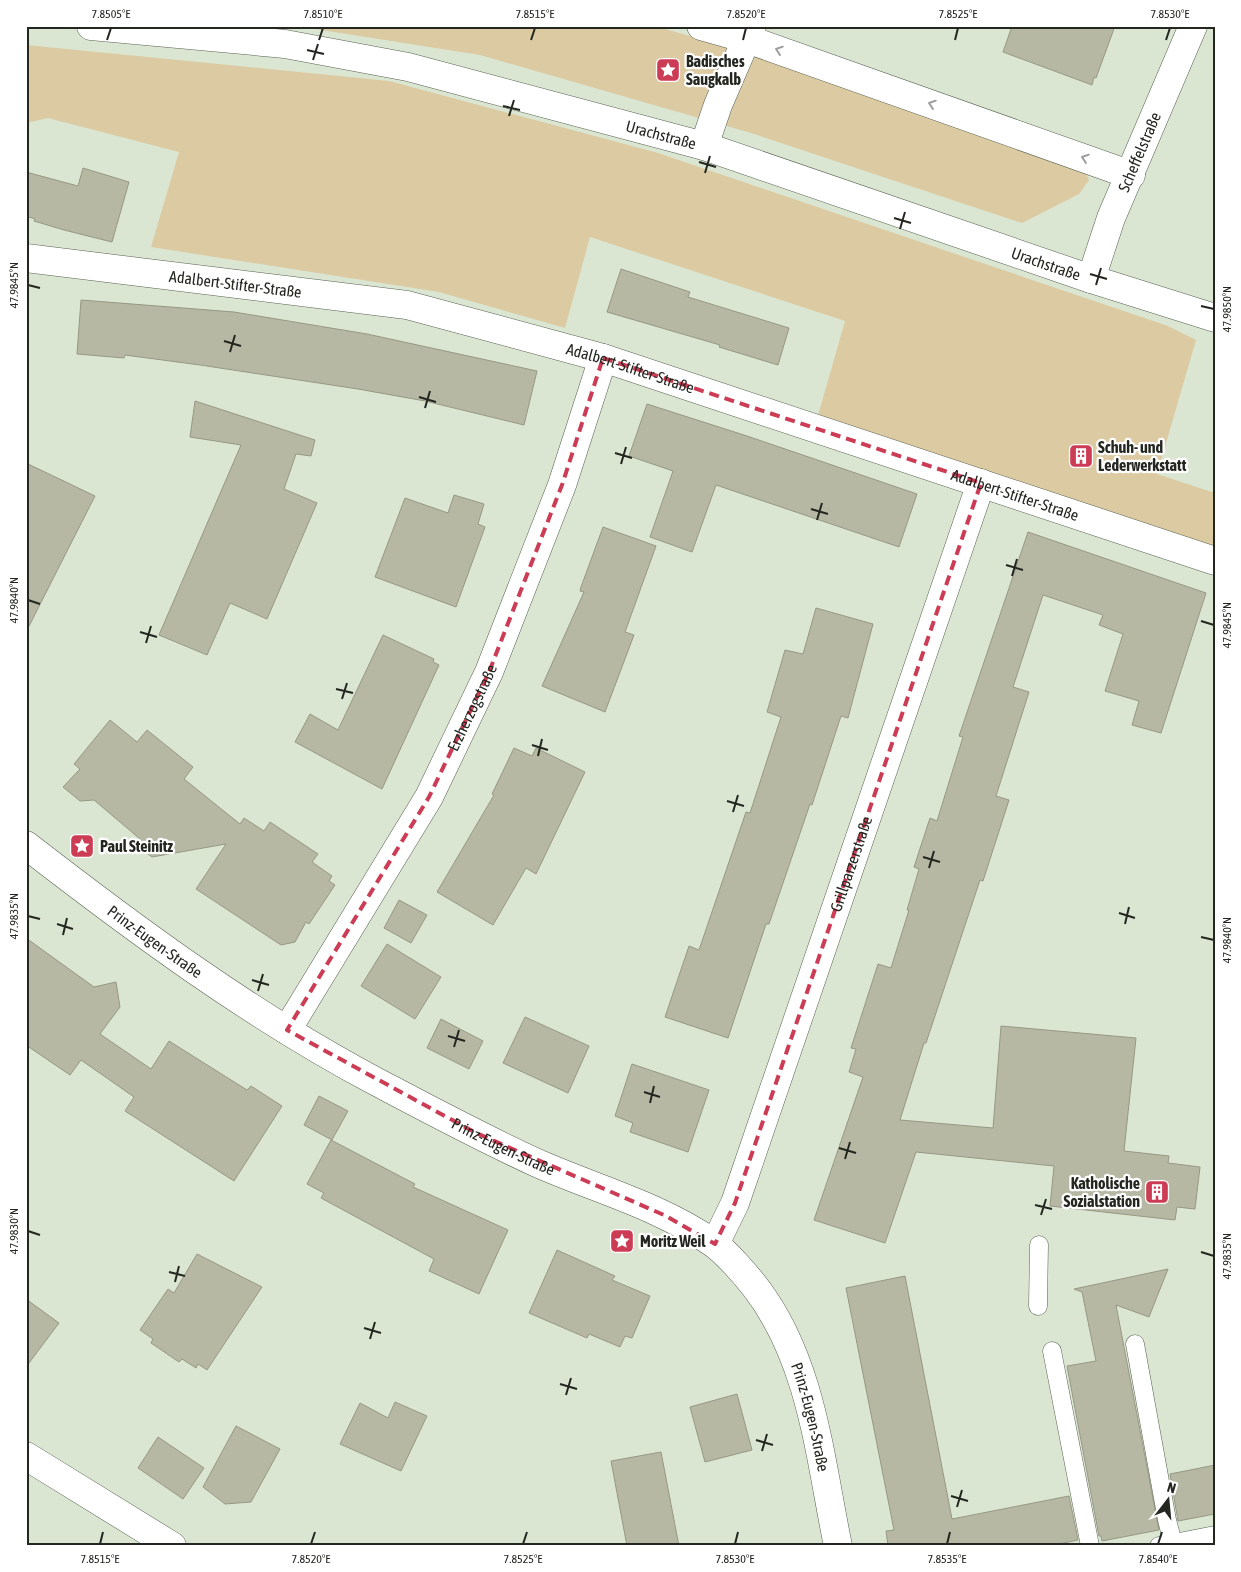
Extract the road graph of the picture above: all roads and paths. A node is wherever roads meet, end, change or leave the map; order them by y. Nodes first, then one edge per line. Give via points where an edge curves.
1 (91, 26) edge
2 (701, 26) edge
3 (1193, 26) edge
4 (750, 33) edge
5 (704, 146) junction
6 (1131, 175) junction
7 (26, 258) edge
8 (1091, 278) junction
9 (1215, 318) edge
10 (602, 358) junction
11 (981, 482) junction
12 (1215, 561) edge
13 (26, 845) edge
14 (287, 1030) junction
15 (715, 1244) junction
16 (1039, 1245) dead end
17 (1038, 1306) dead end
18 (1135, 1344) dead end
19 (1052, 1352) dead end
20 (26, 1456) edge
21 (1215, 1535) edge
22 (1166, 1544) edge
23 (172, 1546) edge
24 (838, 1546) edge
25 (1090, 1546) edge

1 - 5 street, Urachstraße via 285,44 408,67
2 - 4 street
3 - 6 street, Scheffelstraße
4 - 5 street
6 -> 4 street
5 - 8 street, Urachstraße
6 - 8 street, Scheffelstraße via 1111,218
7 - 10 street, Adalbert-Stifter-Straße via 407,305
8 - 9 street, Urachstraße
10 - 11 street, Adalbert-Stifter-Straße
10 - 14 street, Erzherzogstraße via 562,485 489,672 429,797
11 - 12 street, Adalbert-Stifter-Straße
11 - 15 street, Grillparzerstraße via 735,1203
13 - 14 street, Prinz-Eugen-Straße via 120,918
14 - 15 street, Prinz-Eugen-Straße via 476,1133 538,1163 664,1215
15 - 24 street, Prinz-Eugen-Straße via 756,1289 794,1352
16 - 17 lane
18 - 22 lane via 1167,1520
19 - 25 lane
20 - 23 street
21 - 22 lane

